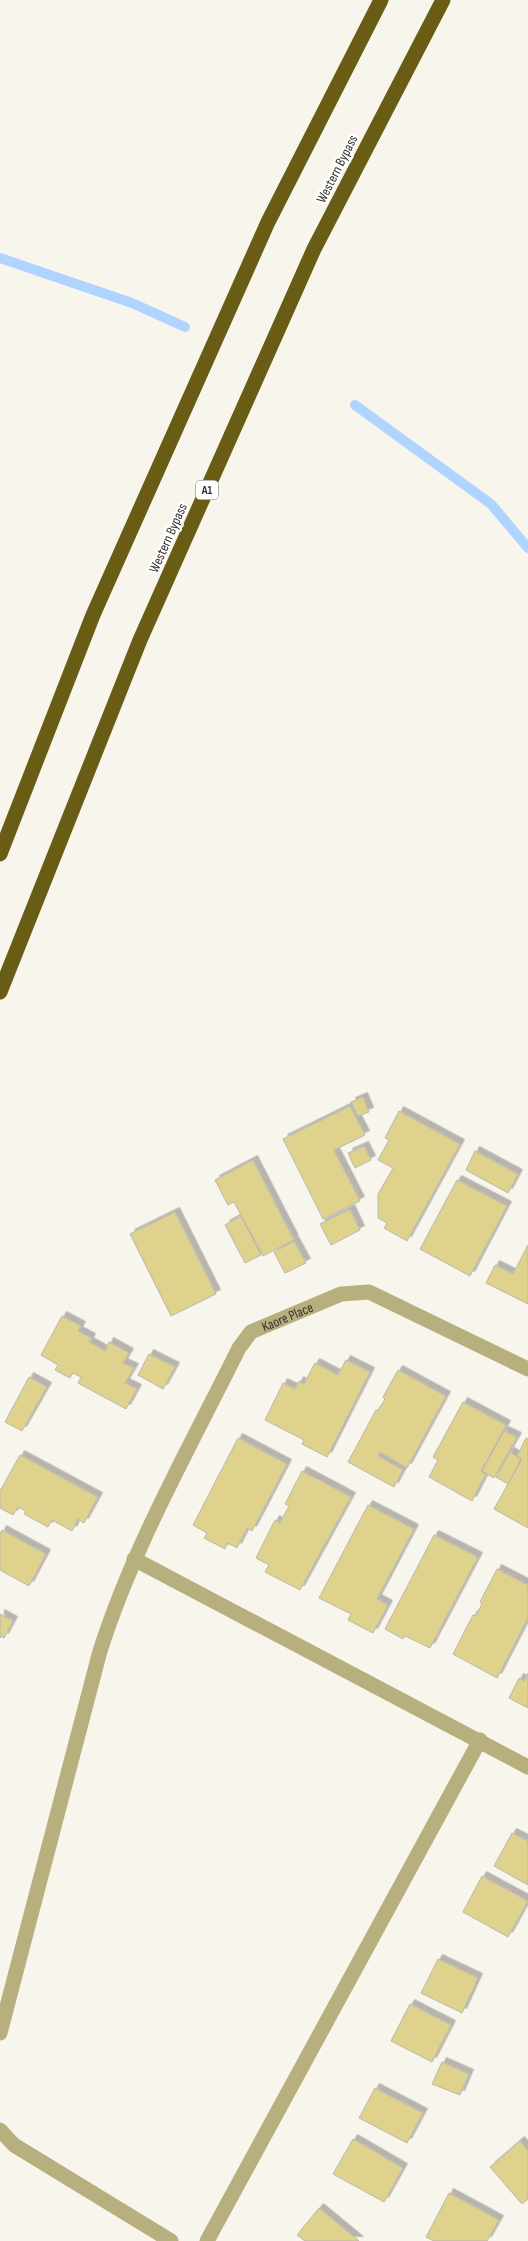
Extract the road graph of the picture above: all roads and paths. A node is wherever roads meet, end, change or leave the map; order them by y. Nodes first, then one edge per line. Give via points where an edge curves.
1 (381, 0) edge
2 (443, 0) edge
3 (0, 854) edge
4 (0, 992) edge
5 (528, 1369) edge
6 (134, 1559) junction
7 (480, 1740) junction
8 (528, 1767) edge
9 (0, 2033) edge
10 (0, 2130) edge
11 (171, 2241) edge
12 (207, 2241) edge

1 - 3 highway via 260,240 93,615
2 - 4 highway, Western Bypass / A1 via 314,249 140,640
5 - 6 street, Kaore Place via 369,1292 341,1294 252,1332 239,1348
6 - 7 street
6 - 9 street, Kaore Place via 100,1651
7 - 8 street
7 - 12 street
10 - 11 street via 14,2145

